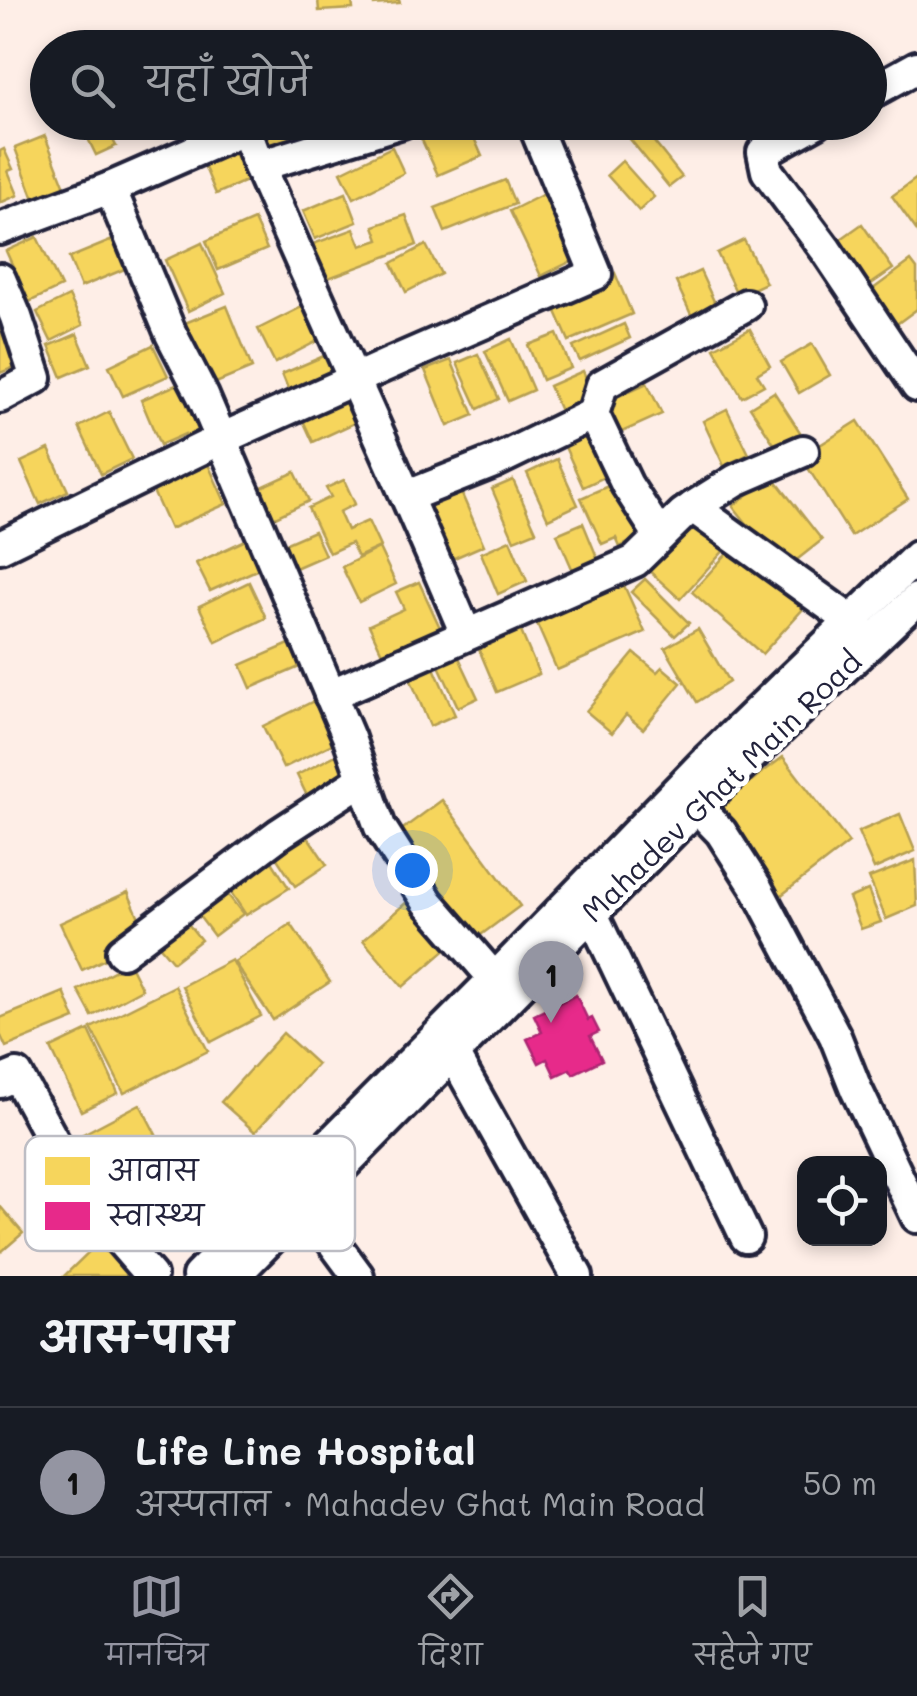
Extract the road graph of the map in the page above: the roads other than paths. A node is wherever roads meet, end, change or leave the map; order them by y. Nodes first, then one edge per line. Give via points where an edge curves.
1 (917, 67) edge
2 (887, 84) edge
3 (214, 140) edge
4 (249, 140) edge
5 (344, 140) edge
6 (540, 140) edge
7 (785, 140) edge
8 (259, 166) junction
9 (110, 188) junction
10 (0, 229) edge
11 (0, 279) edge
12 (746, 305) dead end
13 (354, 380) junction
14 (917, 386) edge
15 (0, 397) edge
16 (593, 414) junction
17 (221, 439) junction
18 (804, 451) dead end
19 (408, 496) junction
20 (694, 507) junction
21 (660, 536) junction
22 (1, 543) edge
23 (917, 557) edge
24 (917, 600) edge
25 (861, 631) junction
26 (466, 634) junction
27 (330, 694) junction
28 (363, 779) junction
29 (688, 798) junction
30 (592, 914) junction
31 (122, 952) dead end
32 (503, 988) junction
33 (453, 1054) junction
34 (0, 1082) edge
35 (50, 1136) edge
36 (335, 1136) edge
37 (355, 1153) edge
38 (917, 1216) edge
39 (746, 1238) dead end
40 (129, 1251) edge
41 (222, 1251) edge
42 (340, 1251) edge
43 (150, 1276) edge
44 (198, 1276) edge
45 (358, 1276) edge
46 (577, 1276) edge

1 - 2 street
3 - 9 street
4 - 8 street
5 - 8 street
6 - 13 street via 596,274
7 - 14 street via 763,152 767,171
8 - 13 street
9 - 10 street
9 - 17 street
11 - 15 street via 36,378
12 - 16 street via 602,385
13 - 17 street
13 - 19 street
16 - 19 street
16 - 21 street
17 - 22 street
17 - 27 street
18 - 20 street via 736,480
19 - 26 street
20 - 21 street
20 - 25 street
21 - 26 street via 635,561
23 - 25 street
24 - 25 street, Mahadev Ghat Main Road
25 - 29 street, Mahadev Ghat Main Road
26 - 27 street
27 - 28 street
28 - 31 street
28 - 32 street via 380,827 428,902
29 - 30 street, Mahadev Ghat Main Road
29 - 32 street
29 - 38 street via 721,832 756,887 835,1036
30 - 32 street, Mahadev Ghat Main Road
30 - 39 street
32 - 33 street, Mahadev Ghat Main Road
32 - 36 street
33 - 37 street, Mahadev Ghat Main Road
33 - 46 street
34 - 35 street via 17,1075
40 - 43 street
41 - 44 street
42 - 45 street

